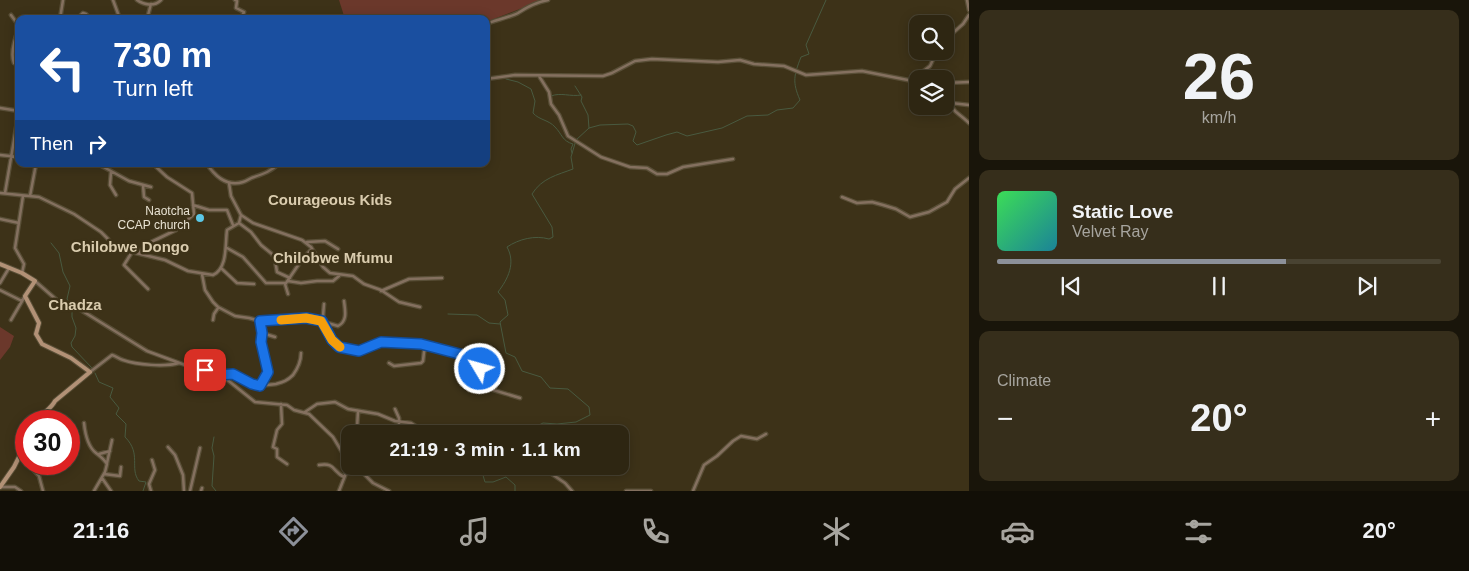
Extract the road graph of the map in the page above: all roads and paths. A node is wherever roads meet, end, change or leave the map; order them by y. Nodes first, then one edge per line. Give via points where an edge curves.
1 (63, 0) edge
2 (113, 0) edge
3 (137, 0) edge
4 (161, 0) edge
5 (235, 0) edge
6 (548, 0) edge
7 (967, 0) edge
8 (151, 4) junction
9 (969, 10) edge
10 (11, 15) dead end
11 (61, 15) edge
12 (119, 15) edge
13 (148, 15) edge
14 (243, 15) edge
15 (969, 15) edge
16 (15, 21) edge
17 (490, 23) edge
18 (954, 32) edge
19 (15, 41) edge
20 (933, 60) edge
21 (15, 63) edge
22 (925, 70) edge
23 (540, 76) junction
24 (490, 78) edge
25 (909, 81) edge
26 (969, 82) edge
27 (954, 83) edge
28 (954, 103) edge
29 (969, 105) edge
30 (0, 108) edge
31 (954, 109) edge
32 (15, 110) edge
33 (969, 123) edge
34 (15, 131) edge
35 (0, 155) edge
36 (10, 156) junction
37 (15, 157) edge
38 (733, 159) dead end
39 (35, 167) edge
40 (104, 167) edge
41 (156, 167) edge
42 (210, 167) edge
43 (275, 167) edge
44 (111, 172) junction
45 (969, 178) edge
46 (229, 183) junction
47 (143, 185) junction
48 (151, 187) dead end
49 (0, 193) edge
50 (5, 193) junction
51 (116, 195) dead end
52 (23, 196) junction
53 (30, 196) junction
54 (842, 197) dead end
55 (149, 200) dead end
56 (193, 205) junction
57 (241, 215) junction
58 (0, 219) edge
59 (19, 222) junction
60 (239, 223) junction
61 (234, 225) junction
62 (306, 242) junction
63 (227, 248) junction
64 (312, 249) junction
65 (338, 249) dead end
66 (132, 252) junction
67 (138, 254) junction
68 (0, 264) edge
69 (9, 268) junction
70 (221, 268) junction
71 (22, 273) junction
72 (202, 274) junction
73 (339, 276) junction
74 (442, 278) dead end
75 (35, 281) junction
76 (288, 281) junction
77 (0, 284) edge
78 (254, 284) dead end
79 (0, 290) edge
80 (148, 290) dead end
81 (382, 291) junction
82 (288, 294) dead end
83 (25, 296) junction
84 (22, 301) junction
85 (344, 301) dead end
86 (324, 304) dead end
87 (218, 307) junction
88 (420, 307) dead end
89 (11, 320) dead end
90 (213, 320) dead end
91 (260, 321) junction
92 (321, 321) junction
93 (262, 333) junction
94 (275, 337) dead end
95 (427, 346) junction
96 (301, 353) dead end
97 (179, 363) junction
98 (389, 363) dead end
99 (90, 372) junction
100 (218, 375) junction
101 (260, 386) junction
102 (520, 398) dead end
103 (281, 404) junction
104 (395, 409) dead end
105 (47, 410) edge
106 (305, 412) junction
107 (358, 412) junction
108 (399, 421) junction
109 (84, 423) dead end
110 (357, 425) edge
111 (399, 425) edge
112 (416, 425) edge
113 (766, 434) dead end
114 (112, 440) dead end
115 (168, 447) dead end
116 (200, 448) dead end
117 (341, 450) edge
118 (110, 451) junction
119 (98, 454) junction
120 (152, 460) dead end
121 (106, 463) junction
122 (287, 464) dead end
123 (319, 464) dead end
124 (15, 465) edge
125 (121, 466) dead end
126 (104, 474) junction
127 (38, 475) edge
128 (365, 475) edge
129 (551, 475) edge
130 (344, 477) joint
131 (102, 478) junction
132 (0, 487) edge
133 (21, 491) edge
134 (42, 491) edge
135 (94, 491) edge
136 (111, 491) edge
137 (151, 491) edge
138 (184, 491) edge
139 (190, 491) edge
140 (339, 491) edge
141 (389, 491) edge
142 (572, 491) edge
143 (626, 491) edge
144 (651, 491) edge
145 (693, 491) edge

1 - 11 street
2 - 12 street
3 - 8 street
4 - 8 street
5 - 14 street via 237,10 244,12
6 - 17 street
7 - 9 street
8 - 13 street
10 - 16 street
15 - 18 street
19 - 21 street via 12,60
20 - 22 street
23 - 24 street
23 - 25 street via 603,76 635,61 652,59 740,60 784,66 806,75 862,71
23 - 38 street via 568,136 601,158 628,167 647,168 656,174
26 - 27 street
28 - 29 street
30 - 32 street
31 - 33 street
34 - 36 street
35 - 36 street
36 - 37 street
36 - 50 street
39 - 53 street
40 - 44 street
41 - 56 street via 192,193
42 - 46 street
43 - 46 street via 244,181
44 - 47 street
44 - 51 street via 110,185
45 - 54 street via 944,204 910,217 883,204 857,203
46 - 57 street
47 - 48 street
47 - 55 street via 144,197
49 - 50 street
50 - 52 street
52 - 53 street
52 - 59 street
53 - 66 street via 70,211 101,232 112,244
56 - 61 street via 212,211 227,210
56 - 67 street via 194,215 168,235 145,245
57 - 60 street
57 - 62 street via 253,223
58 - 59 street
59 - 71 street via 15,248 24,264
60 - 61 street
60 - 76 street via 272,254 277,272
61 - 63 street via 227,231
62 - 64 street
62 - 65 street via 326,241
63 - 70 street
63 - 76 street via 241,255 267,283
64 - 73 street via 324,268
64 - 76 street
66 - 67 street
66 - 80 street via 124,266
67 - 72 street
68 - 69 street
69 - 71 street
69 - 77 street
70 - 72 street via 214,275
70 - 78 street via 237,283
71 - 75 street
72 - 87 street via 206,291
73 - 76 street via 333,281
73 - 81 street via 353,276
74 - 81 street via 409,279
75 - 83 street
75 - 97 street via 58,301 91,316 138,347
76 - 82 street
79 - 84 street
81 - 88 street via 399,302
83 - 84 street
83 - 99 street via 39,323 37,336 42,344 71,358
84 - 89 street
85 - 92 street via 345,319 342,324 338,326
86 - 92 street
87 - 90 street
87 - 91 street via 236,316
91 - 92 street via 306,318
91 - 93 street
92 - 95 street via 338,346 354,350 381,342
93 - 94 street
93 - 101 street via 268,372
95 - 98 street via 421,363 394,366
95 - 102 street via 476,361 480,369 477,390 490,389
96 - 101 street via 299,365 289,378 281,383
97 - 99 street via 141,363 112,355
97 - 100 street via 198,366
99 - 105 street
100 - 101 street via 233,374
100 - 103 street via 230,381 252,401
103 - 106 street
103 - 122 street via 282,424 272,447
104 - 108 street
106 - 107 street via 317,404 329,402
106 - 117 street via 326,429
107 - 108 street via 379,414
107 - 110 street
108 - 111 street
108 - 112 street
109 - 119 street via 88,441
113 - 145 street via 732,440 704,465
114 - 118 street
115 - 138 street via 183,475
116 - 139 street
118 - 119 street
118 - 121 street
119 - 121 street
120 - 137 street via 155,470 149,484
121 - 126 street
123 - 130 street via 332,466
124 - 132 street
125 - 126 street via 120,476
126 - 131 street
127 - 134 street
128 - 141 street
129 - 142 street
130 - 140 street
131 - 135 street
131 - 136 street
132 - 133 street via 15,487
143 - 144 street

